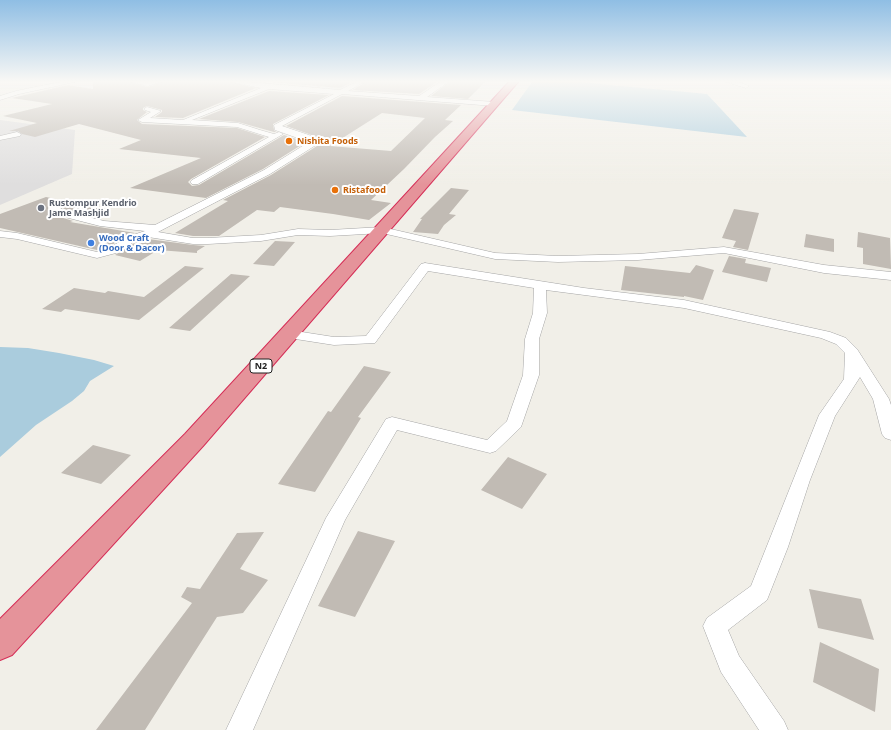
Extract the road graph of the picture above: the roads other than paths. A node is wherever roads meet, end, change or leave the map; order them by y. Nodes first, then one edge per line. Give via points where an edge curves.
1 (149, 116) edge
2 (198, 116) edge
3 (295, 116) edge
4 (483, 116) edge
5 (183, 122) junction
6 (168, 128) dead end
7 (285, 131) junction
8 (17, 134) dead end
9 (275, 136) junction
10 (0, 138) edge
11 (195, 182) dead end
12 (53, 208) dead end
13 (382, 230) junction
14 (152, 231) junction
15 (0, 234) edge
16 (891, 276) edge
17 (540, 284) junction
18 (290, 334) junction
19 (852, 352) junction
20 (891, 434) edge
21 (0, 643) edge
22 (239, 730) edge
23 (775, 730) edge

1 - 5 street via 142,120
2 - 5 street
3 - 7 street via 278,125 278,128
4 - 13 highway, N2
5 - 6 street
5 - 9 street via 244,126
7 - 9 street
7 - 14 street via 306,137 313,143 266,172
8 - 10 street
9 - 11 street
12 - 14 street via 61,213 104,224
13 - 14 street via 298,232 208,242
13 - 16 street via 495,256 587,259 724,250 824,269
13 - 18 highway, N2
14 - 15 street via 131,239 112,251 97,255
17 - 18 street via 425,267 370,340 334,341
17 - 19 street via 684,304 825,335 841,341
17 - 22 street via 540,313 532,340 531,375 515,423 490,447 392,423 336,518
18 - 21 highway, N2 via 194,440
19 - 20 street via 881,399
19 - 23 street via 852,379 827,415 759,593 715,626 730,664

